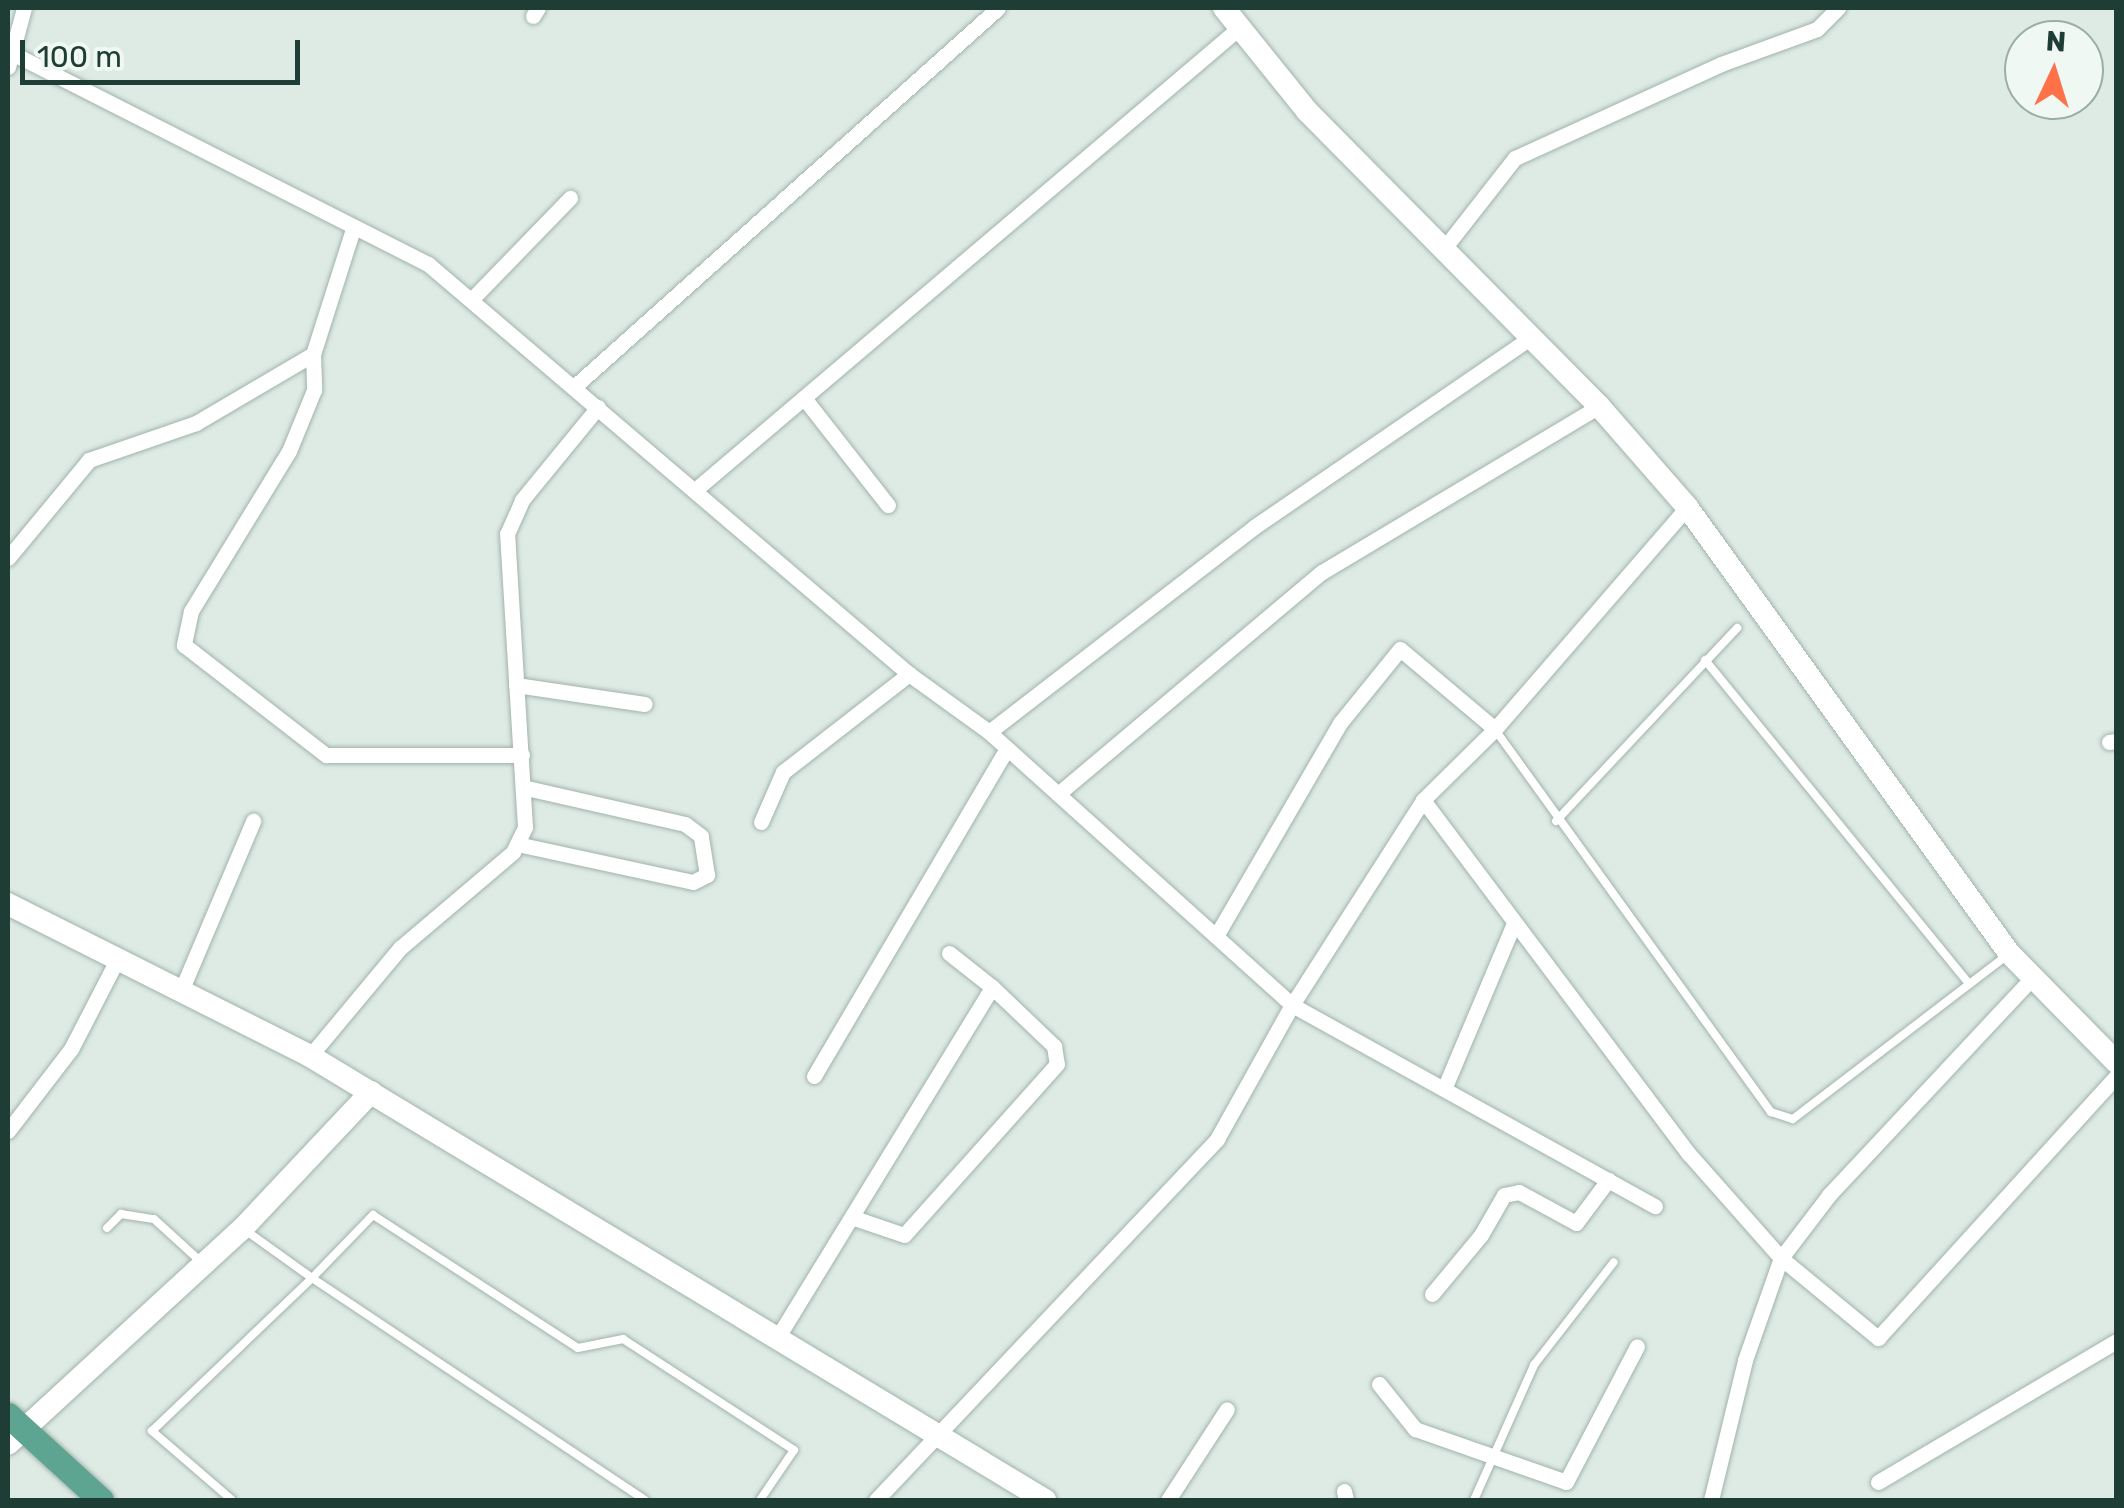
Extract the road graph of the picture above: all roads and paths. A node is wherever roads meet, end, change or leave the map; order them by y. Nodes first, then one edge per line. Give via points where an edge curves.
1 (24, 8) edge
2 (998, 8) edge
3 (1224, 8) edge
4 (1838, 8) edge
5 (1238, 28) junction
6 (8, 57) edge
7 (570, 198) dead end
8 (352, 229) junction
9 (1442, 251) junction
10 (472, 299) junction
11 (1531, 337) junction
12 (312, 354) junction
13 (575, 386) junction
14 (804, 398) junction
15 (1599, 406) junction
16 (598, 407) junction
17 (694, 490) junction
18 (888, 505) dead end
19 (1687, 508) junction
20 (8, 558) edge
21 (1737, 628) dead end
22 (1705, 660) junction
23 (909, 674) junction
24 (516, 684) junction
25 (645, 704) dead end
26 (1495, 729) junction
27 (989, 732) junction
28 (1008, 749) junction
29 (522, 755) junction
30 (526, 788) junction
31 (1058, 794) junction
32 (1422, 800) junction
33 (1556, 821) junction
34 (253, 822) dead end
35 (762, 822) dead end
36 (516, 844) junction
37 (8, 904) edge
38 (1513, 926) junction
39 (1216, 936) junction
40 (949, 953) dead end
41 (2009, 953) junction
42 (118, 958) junction
43 (2032, 978) junction
44 (1970, 984) junction
45 (992, 987) junction
46 (181, 991) junction
47 (1292, 1005) junction
48 (310, 1056) junction
49 (2116, 1062) edge
50 (814, 1076) dead end
51 (2116, 1076) edge
52 (1444, 1089) junction
53 (372, 1092) junction
54 (8, 1131) edge
55 (1608, 1180) junction
56 (1655, 1206) dead end
57 (854, 1218) junction
58 (107, 1228) dead end
59 (243, 1228) junction
60 (1781, 1258) junction
61 (1614, 1262) dead end
62 (203, 1264) junction
63 (312, 1278) junction
64 (1432, 1294) dead end
65 (779, 1336) junction
66 (2116, 1341) edge
67 (1637, 1346) dead end
68 (1379, 1384) dead end
69 (1227, 1410) dead end
70 (13, 1429) edge
71 (939, 1432) junction
72 (1490, 1458) junction
73 (1878, 1482) dead end
74 (101, 1500) edge
75 (232, 1500) edge
76 (646, 1500) edge
77 (760, 1500) edge
78 (876, 1500) edge
79 (1045, 1500) edge
80 (1168, 1500) edge
81 (1474, 1500) edge
82 (1710, 1500) edge

1 - 6 street
2 - 13 street
3 - 5 street
4 - 9 street via 1817,29 1721,64 1515,158
5 - 9 street via 1275,77
5 - 14 street
6 - 8 street
7 - 10 street
8 - 10 street via 428,264
8 - 12 street
9 - 11 street
10 - 13 street
11 - 15 street
11 - 27 street via 1254,527
12 - 20 street via 196,423 90,460
12 - 29 street via 314,390 289,452 191,611 184,644 326,756
13 - 16 street
14 - 17 street
14 - 18 street
15 - 19 street
15 - 31 street via 1322,572
16 - 17 street
16 - 24 street via 522,500 506,534
17 - 23 street
19 - 26 street
19 - 41 street
21 - 22 lane
22 - 33 lane
22 - 44 lane
23 - 27 street
23 - 35 street via 783,772
24 - 25 street
24 - 29 street
26 - 32 street
26 - 33 lane
26 - 39 street via 1400,648 1340,723
27 - 28 street
28 - 31 street
28 - 50 street
29 - 30 street
30 - 36 street via 525,827
30 - 36 street via 684,824 701,836 707,875 684,880
31 - 39 street
32 - 38 street
32 - 47 street
33 - 44 lane via 1771,1112 1793,1119
34 - 46 street
36 - 48 street via 400,948
37 - 42 street
38 - 52 street
38 - 60 street via 1689,1154
39 - 47 street
40 - 45 street
41 - 43 street
41 - 44 lane
42 - 46 street
42 - 54 street via 71,1049
43 - 49 street
43 - 60 street via 1829,1195
45 - 57 street
45 - 57 street via 1054,1046 1057,1064 904,1235
46 - 48 street
47 - 52 street
47 - 71 street via 1217,1140
48 - 53 street
51 - 60 street via 1878,1338
52 - 55 street
53 - 59 street
53 - 65 street
55 - 56 street
55 - 64 street via 1576,1223 1519,1192 1504,1195
57 - 65 street
58 - 62 lane via 121,1214 154,1219
59 - 62 street
59 - 63 lane
60 - 82 street via 1745,1360
61 - 72 lane via 1534,1366
62 - 70 street
63 - 75 lane via 152,1431
63 - 76 lane
63 - 77 lane via 373,1215 578,1348 622,1338 794,1450
65 - 71 street
66 - 73 street
67 - 72 street via 1566,1482
68 - 72 street via 1416,1428
69 - 80 street
70 - 74 main road
71 - 78 street
71 - 79 street
72 - 81 lane

